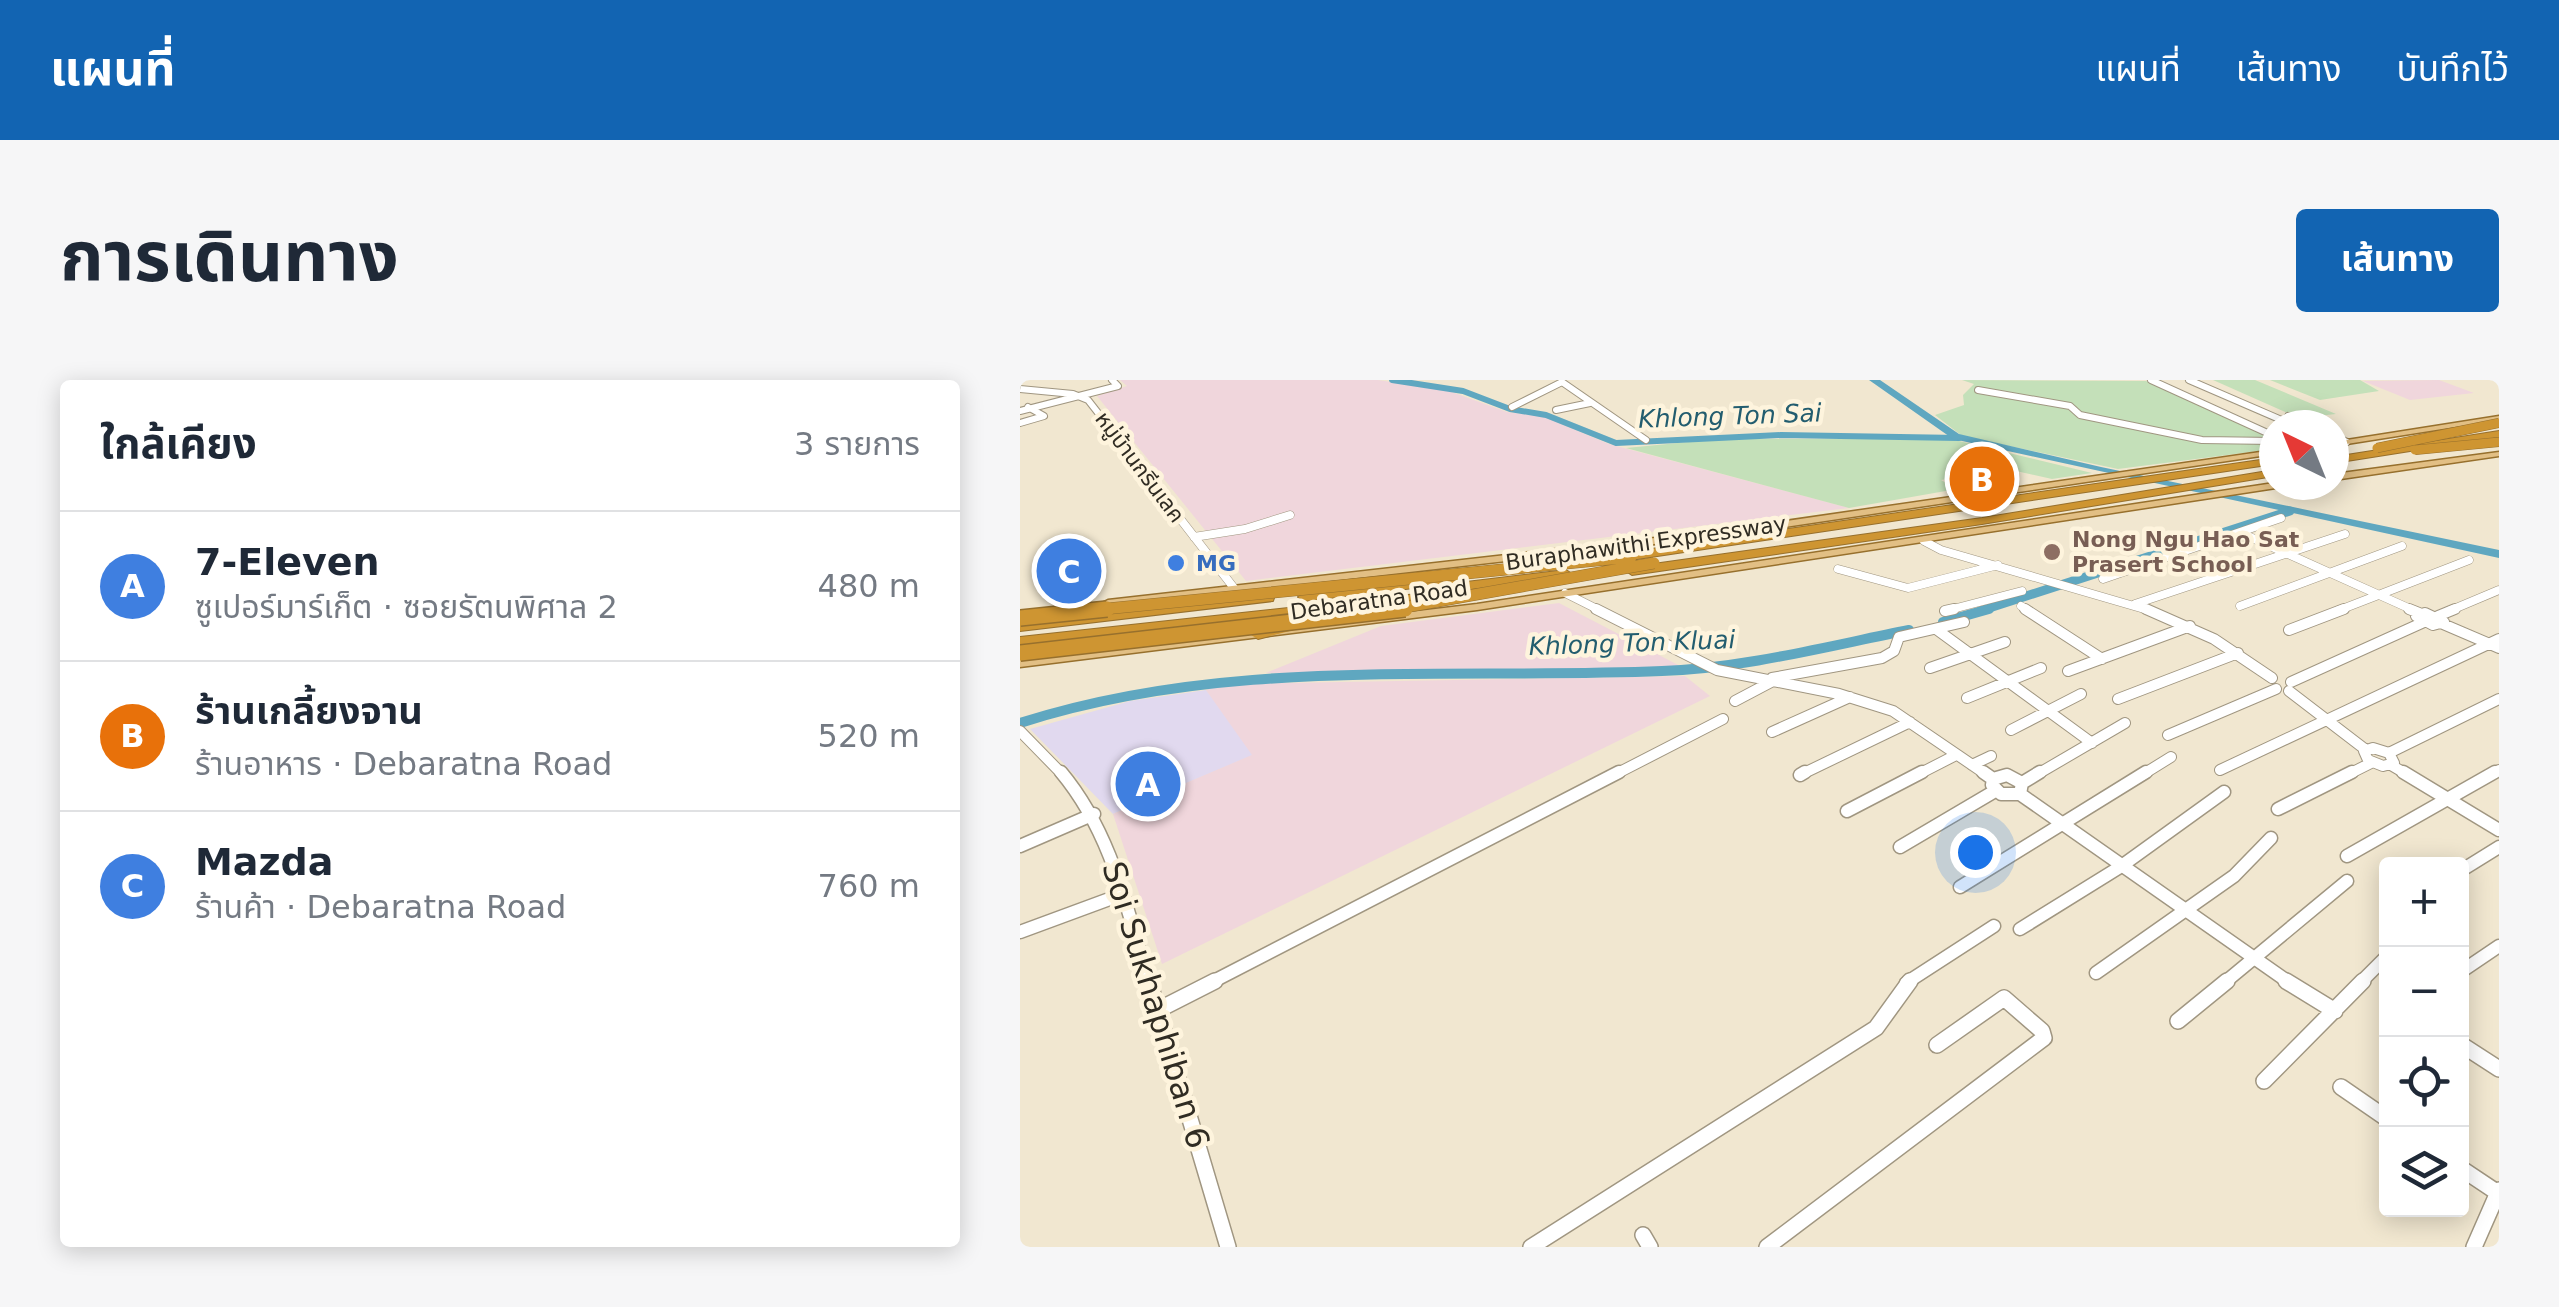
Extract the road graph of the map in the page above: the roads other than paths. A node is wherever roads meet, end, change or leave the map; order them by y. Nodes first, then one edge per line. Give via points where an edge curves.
1 (1112, 380) edge
2 (2151, 380) edge
3 (2162, 380) edge
4 (2189, 380) edge
5 (2206, 380) edge
6 (1020, 389) edge
7 (1042, 390) junction
8 (1978, 390) dead end
9 (1083, 396) junction
10 (1020, 401) edge
11 (1590, 403) junction
12 (1512, 407) dead end
13 (1030, 408) junction
14 (2272, 409) joint
15 (1556, 410) dead end
16 (2260, 410) joint
17 (1020, 411) edge
18 (1020, 423) edge
19 (2259, 428) edge
20 (2259, 429) edge
21 (2499, 435) edge
22 (2259, 437) edge
23 (1646, 440) dead end
24 (2349, 442) edge
25 (2381, 450) junction
26 (2259, 454) edge
27 (2349, 455) edge
28 (2349, 456) edge
29 (2259, 468) edge
30 (2259, 469) edge
31 (2259, 471) edge
32 (2349, 475) edge
33 (2099, 478) junction
34 (2259, 487) edge
35 (2187, 491) junction
36 (2153, 502) junction
37 (1984, 505) junction
38 (1290, 515) dead end
39 (2281, 518) dead end
40 (1982, 521) junction
41 (2241, 532) junction
42 (2345, 534) dead end
43 (1194, 537) junction
44 (1939, 538) junction
45 (1924, 540) junction
46 (2402, 546) dead end
47 (1952, 551) junction
48 (2285, 552) junction
49 (1653, 559) junction
50 (2469, 560) dead end
51 (2002, 564) junction
52 (1838, 569) dead end
53 (2329, 574) junction
54 (2103, 579) dead end
55 (1234, 588) junction
56 (2499, 590) edge
57 (2022, 591) dead end
58 (1565, 593) junction
59 (2379, 596) junction
60 (1400, 599) junction
61 (2135, 604) junction
62 (2021, 606) dead end
63 (2240, 606) dead end
64 (1944, 610) dead end
65 (1020, 615) edge
66 (2421, 618) junction
67 (2441, 620) junction
68 (1964, 622) dead end
69 (2190, 626) junction
70 (1020, 628) edge
71 (1936, 628) junction
72 (2290, 630) dead end
73 (1258, 635) junction
74 (1020, 640) edge
75 (2004, 642) dead end
76 (2496, 644) edge
77 (1020, 653) edge
78 (1972, 654) junction
79 (2238, 654) junction
80 (2102, 659) junction
81 (1020, 663) edge
82 (1930, 668) dead end
83 (2041, 668) dead end
84 (2068, 670) dead end
85 (1767, 680) junction
86 (2010, 681) junction
87 (2282, 685) junction
88 (2081, 694) dead end
89 (1850, 697) junction
90 (1968, 698) dead end
91 (2118, 699) dead end
92 (2499, 699) edge
93 (1735, 701) dead end
94 (2046, 710) junction
95 (1723, 718) dead end
96 (2326, 720) junction
97 (1910, 722) junction
98 (2126, 723) dead end
99 (2011, 730) dead end
100 (1020, 731) edge
101 (1772, 732) dead end
102 (2168, 735) dead end
103 (2092, 743) junction
104 (2366, 750) junction
105 (1956, 755) junction
106 (1992, 756) dead end
107 (2172, 757) dead end
108 (2390, 759) junction
109 (2372, 762) junction
110 (1972, 766) junction
111 (2220, 770) dead end
112 (2499, 770) edge
113 (1800, 775) dead end
114 (1994, 785) junction
115 (2021, 788) junction
116 (2224, 792) dead end
117 (2448, 799) junction
118 (2278, 809) dead end
119 (1847, 810) dead end
120 (1094, 814) junction
121 (2061, 824) junction
122 (2499, 830) edge
123 (2272, 838) dead end
124 (1020, 846) edge
125 (2499, 847) edge
126 (1900, 848) dead end
127 (2347, 856) dead end
128 (2469, 866) edge
129 (2120, 867) junction
130 (2347, 881) dead end
131 (1960, 887) dead end
132 (1123, 894) junction
133 (2181, 910) junction
134 (1994, 926) dead end
135 (2020, 929) dead end
136 (1020, 932) edge
137 (2499, 946) edge
138 (2250, 960) junction
139 (2379, 964) edge
140 (2469, 966) edge
141 (2096, 972) dead end
142 (1158, 1010) junction
143 (2335, 1011) junction
144 (2178, 1021) dead end
145 (1936, 1045) dead end
146 (2469, 1049) edge
147 (2499, 1068) edge
148 (2264, 1081) dead end
149 (2341, 1087) dead end
150 (2379, 1113) edge
151 (2469, 1173) edge
152 (2498, 1192) edge
153 (1228, 1247) edge
154 (1531, 1247) edge
155 (1767, 1247) edge
156 (2474, 1247) edge

1 - 9 street via 1119,386
2 - 20 street
3 - 19 street
4 - 16 street
5 - 14 street
6 - 7 street, หมู่บ้านกรีนเลค
7 - 9 street, หมู่บ้านกรีนเลค
7 - 10 street
8 - 22 street via 2202,440
9 - 13 street
9 - 43 street, หมู่บ้านกรีนเลค
10 - 13 street
11 - 12 street via 1562,382
11 - 15 street
11 - 23 street
13 - 17 street
13 - 18 street via 1044,416
14 - 16 street
21 - 24 main road
21 - 25 highway, bridge
21 - 25 highway, bridge
21 - 28 highway
21 - 32 main road via 2432,463
25 - 27 highway
26 - 33 main road, Debaratna Road
29 - 37 highway, Debaratna Road
30 - 49 highway, Buraphawithi Expressway
31 - 35 highway, Debaratna Road
33 - 37 highway
33 - 55 main road, Debaratna Road via 1630,545
34 - 35 main road, Debaratna Road
35 - 36 main road, Debaratna Road
35 - 40 highway, Debaratna Road
36 - 40 highway
36 - 44 main road, Debaratna Road
37 - 70 highway, Debaratna Road via 1510,572
38 - 43 street
39 - 41 street
40 - 60 highway, Debaratna Road
41 - 48 street
41 - 54 street
42 - 48 street
43 - 55 street, หมู่บ้านกรีนเลค
44 - 45 main road, Debaratna Road
44 - 47 street
45 - 47 street
45 - 58 main road, Debaratna Road
46 - 53 street
47 - 51 street
48 - 53 street
48 - 61 street
49 - 65 highway, bridge
49 - 70 highway, Buraphawithi Expressway, bridge
49 - 74 highway, Buraphawithi Expressway, bridge
49 - 77 highway, bridge via 1428,606
50 - 59 street
51 - 52 street via 1908,588
51 - 61 street
53 - 59 street
53 - 63 street
55 - 65 main road, Debaratna Road
56 - 67 street
57 - 64 street
58 - 73 main road, Debaratna Road
58 - 85 street via 1711,668
59 - 66 street
59 - 72 street
60 - 73 highway
60 - 74 highway, Debaratna Road
61 - 69 street
62 - 80 street
66 - 67 street
66 - 87 street
67 - 76 street
68 - 71 street
69 - 79 street
69 - 80 street
71 - 78 street
71 - 85 street via 1899,637 1882,658
73 - 81 main road, Debaratna Road
75 - 78 street
76 - 96 street
78 - 82 street
78 - 86 street
79 - 87 street
79 - 91 street
80 - 84 street
83 - 86 street
85 - 89 street
85 - 93 street
86 - 90 street
86 - 94 street
87 - 96 street
87 - 102 street
88 - 94 street
89 - 97 street
89 - 101 street
92 - 108 street
94 - 99 street
94 - 103 street
95 - 142 street
96 - 104 street
96 - 111 street
97 - 105 street
97 - 113 street
98 - 103 street
100 - 120 street, Soi Sukhaphiban 6 via 1062,770
103 - 115 street
104 - 108 street
104 - 109 street
105 - 110 street
105 - 119 street
106 - 110 street
107 - 121 street
108 - 109 street
108 - 117 street
109 - 118 street
110 - 114 street
112 - 117 street
114 - 115 street via 2008,796
114 - 115 street via 2007,775
114 - 126 street
115 - 121 street
116 - 129 street
117 - 122 street
117 - 127 street
120 - 124 street
120 - 132 street, Soi Sukhaphiban 6
121 - 129 street
121 - 131 street
123 - 133 street via 2234,876
125 - 128 street
129 - 133 street
129 - 135 street
130 - 138 street
132 - 136 street
132 - 142 street, Soi Sukhaphiban 6
133 - 138 street
133 - 141 street
134 - 154 street via 1905,984 1876,1028
137 - 140 street
138 - 143 street
138 - 144 street
139 - 143 street
142 - 153 street, Soi Sukhaphiban 6
143 - 148 street
145 - 155 street via 2004,998 2044,1038
146 - 147 street
149 - 150 street
151 - 152 street
152 - 156 street

